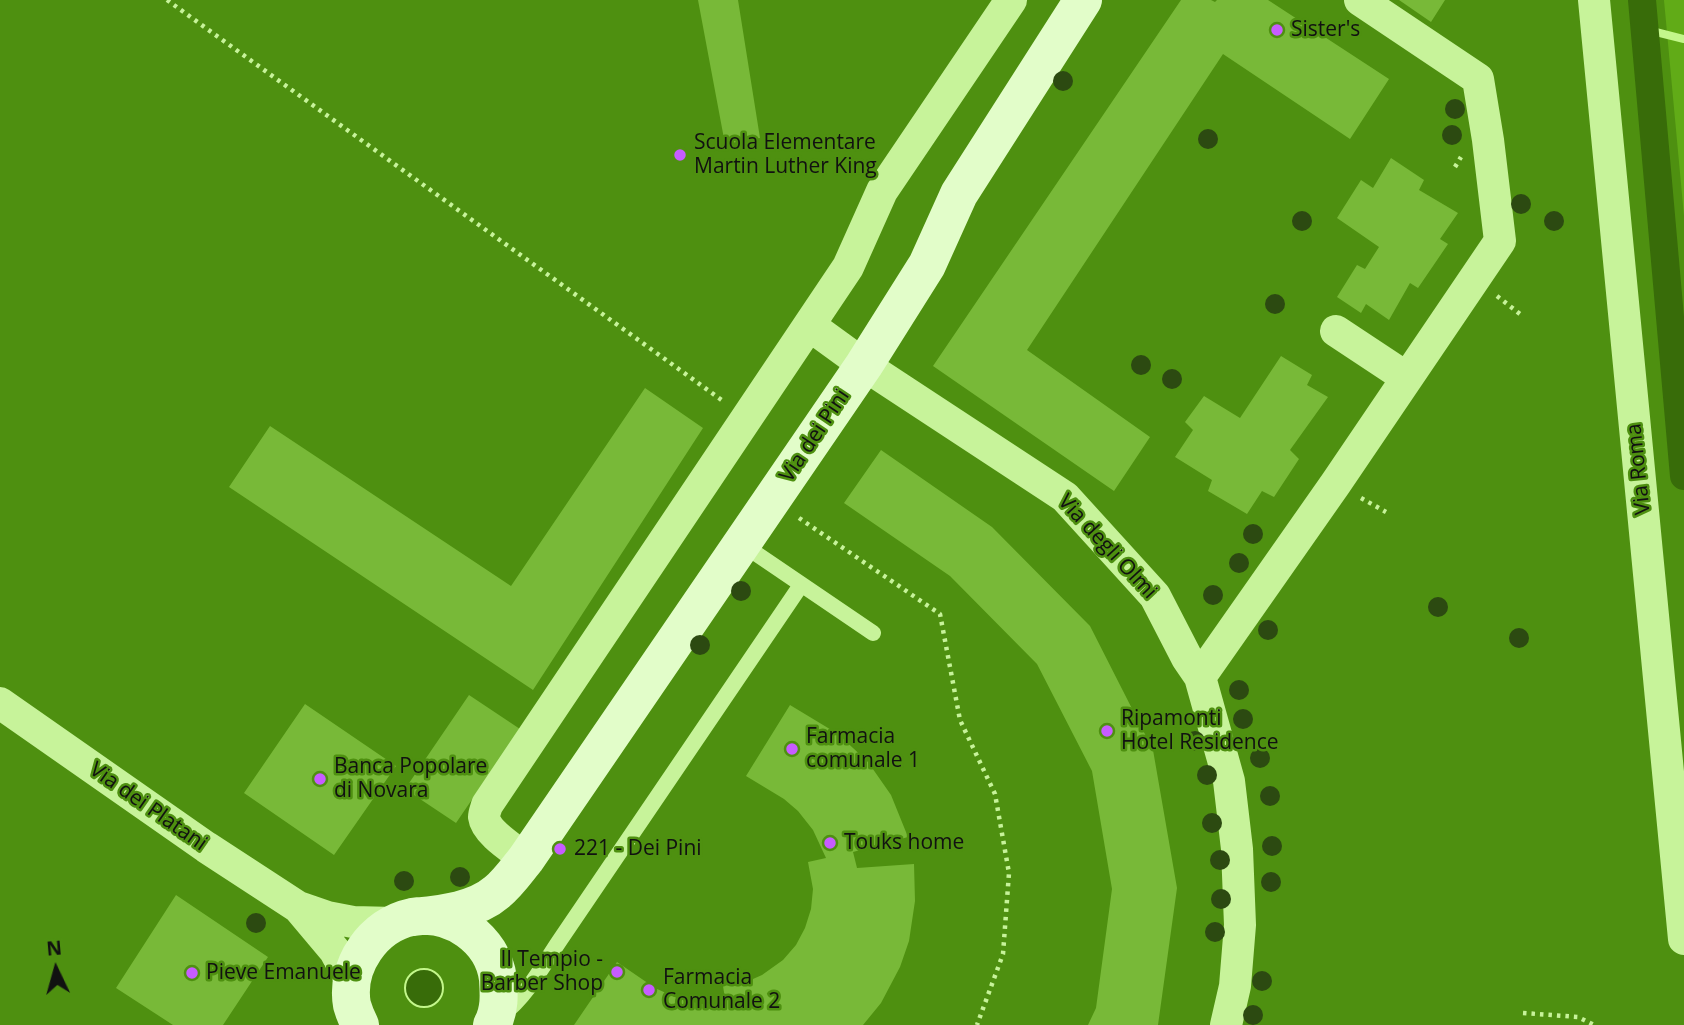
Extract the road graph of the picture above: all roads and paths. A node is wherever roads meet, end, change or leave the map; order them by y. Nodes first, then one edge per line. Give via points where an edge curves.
1 (167, 0) edge
2 (1012, 0) edge
3 (1083, 0) edge
4 (1360, 0) edge
5 (1594, 0) edge
6 (809, 325) junction
7 (1336, 331) dead end
8 (864, 365) junction
9 (1408, 378) junction
10 (746, 418) junction
11 (772, 499) junction
12 (742, 544) junction
13 (801, 585) junction
14 (873, 633) dead end
15 (1200, 677) junction
16 (0, 704) edge
17 (526, 859) junction
18 (298, 907) junction
19 (404, 920) junction
20 (1684, 939) edge
21 (496, 964) junction
22 (352, 983) junction
23 (1523, 1013) dead end
24 (493, 1022) edge
25 (360, 1025) edge
26 (977, 1025) edge
27 (1226, 1025) edge
28 (1594, 1025) edge

1 - 10 path
2 - 6 street via 882,191 848,267
3 - 8 street, Via dei Pini via 959,194 927,265
4 - 9 street via 1478,79 1488,139 1500,241
5 - 20 street, Via Roma
6 - 8 street, Via degli Olmi
6 - 10 street
7 - 9 street
8 - 11 street, Via dei Pini
8 - 15 street, Via degli Olmi via 1065,497 1155,596
9 - 15 street
10 - 17 street via 486,805 488,827
11 - 12 street, Via dei Pini
11 - 26 path via 940,614 960,720 995,793 1009,873 1003,954
12 - 13 lane
12 - 17 street, Via dei Pini
13 - 14 lane
13 - 24 lane via 525,991
15 - 27 street, Via degli Olmi via 1229,781 1237,849 1240,925 1235,986
16 - 18 street, Via dei Platani
17 - 19 street, Via dei Pini via 496,893 477,904 453,913
17 - 21 street, Via dei Pini via 507,902
18 - 19 street, Via dei Platani via 353,922
18 - 22 street, Via dei Platani via 335,951
19 - 21 street via 439,918 463,926 482,942
19 - 22 street via 378,933 365,947
21 - 24 street via 500,1001
22 - 25 street via 352,1005
23 - 28 path via 1578,1017

